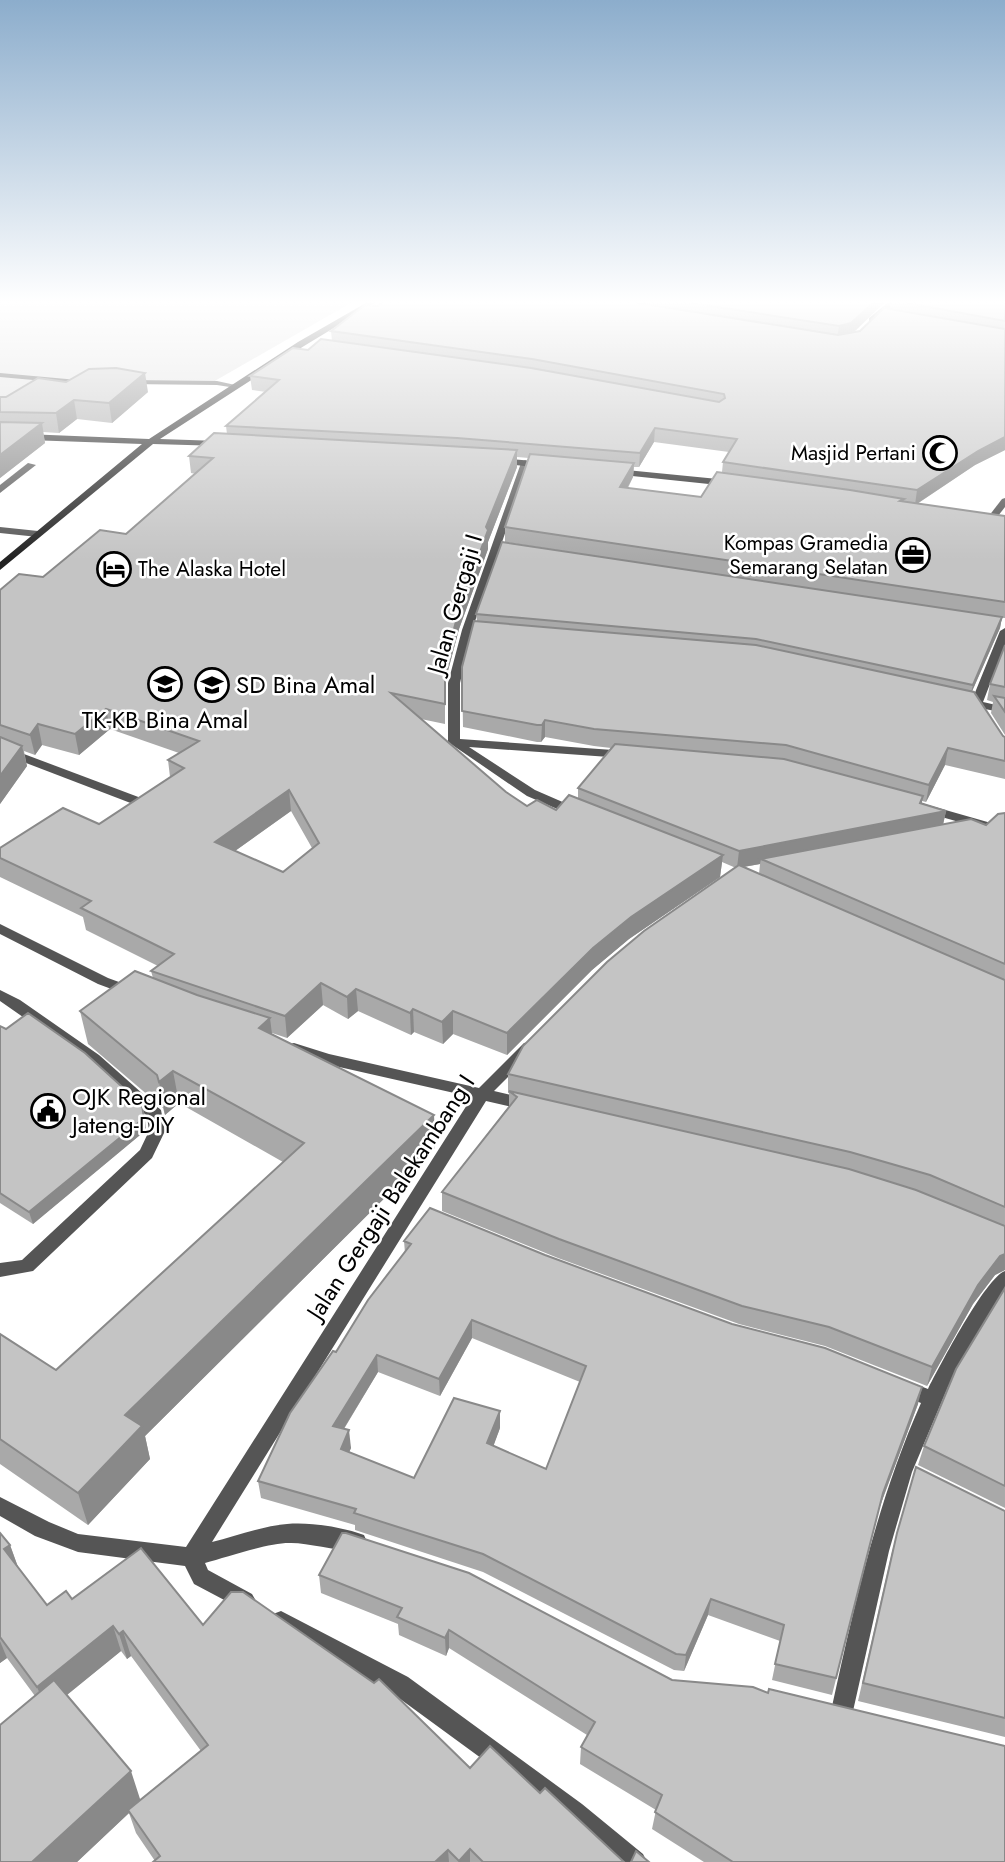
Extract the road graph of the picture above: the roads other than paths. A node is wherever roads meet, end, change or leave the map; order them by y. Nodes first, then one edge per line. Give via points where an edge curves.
1 (235, 387) edge
2 (0, 436) edge
3 (150, 442) junction
4 (227, 445) edge
5 (484, 460) edge
6 (525, 463) junction
7 (31, 464) dead end
8 (552, 466) edge
9 (607, 471) edge
10 (744, 484) edge
11 (0, 490) edge
12 (1005, 501) edge
13 (974, 521) edge
14 (992, 524) joint
15 (0, 530) edge
16 (38, 534) junction
17 (494, 546) junction
18 (508, 548) edge
19 (0, 567) edge
20 (991, 621) edge
21 (1005, 623) edge
22 (467, 630) junction
23 (1005, 631) edge
24 (481, 632) edge
25 (950, 698) edge
26 (976, 704) junction
27 (1005, 710) edge
28 (991, 726) edge
29 (454, 742) junction
30 (0, 748) edge
31 (642, 756) edge
32 (145, 804) edge
33 (913, 804) edge
34 (591, 819) edge
35 (998, 824) edge
36 (1005, 831) edge
37 (951, 832) edge
38 (0, 928) edge
39 (0, 995) edge
40 (149, 999) edge
41 (541, 1034) edge
42 (273, 1042) edge
43 (482, 1094) junction
44 (536, 1106) edge
45 (0, 1270) edge
46 (1005, 1278) edge
47 (894, 1384) edge
48 (932, 1399) junction
49 (904, 1470) junction
50 (926, 1481) edge
51 (0, 1506) edge
52 (381, 1549) edge
53 (191, 1557) junction
54 (816, 1704) edge
55 (842, 1711) junction
56 (865, 1716) edge
57 (635, 1862) edge

1 - 3 main road
2 - 3 main road
3 - 4 main road
3 - 16 main road
5 - 6 main road
6 - 8 main road
6 - 17 street, Jalan Gergaji I
7 - 11 street
9 - 10 main road
12 - 14 street
13 - 14 main road
15 - 16 street
16 - 19 main road
17 - 18 street
17 - 22 street, Jalan Gergaji I
20 - 21 street
22 - 24 street
22 - 29 street, Jalan Gergaji I via 454,683
23 - 26 street
25 - 26 street
26 - 27 street
26 - 28 street
29 - 31 street
29 - 34 street via 531,793
30 - 32 street
33 - 35 street
35 - 36 street
35 - 37 street
38 - 40 street via 103,981
39 - 45 street via 94,1059 155,1114 157,1131 146,1154 27,1266
41 - 43 street, Jalan Gergaji Balekambang I
42 - 43 street via 326,1059
43 - 44 street
43 - 53 street, Jalan Gergaji Balekambang I via 417,1210
46 - 48 street via 963,1339
47 - 48 street
48 - 49 street
49 - 50 street
49 - 55 street via 870,1588
51 - 53 street via 78,1543
52 - 53 street via 287,1533
53 - 57 street via 201,1577 400,1685
54 - 55 street
55 - 56 street

